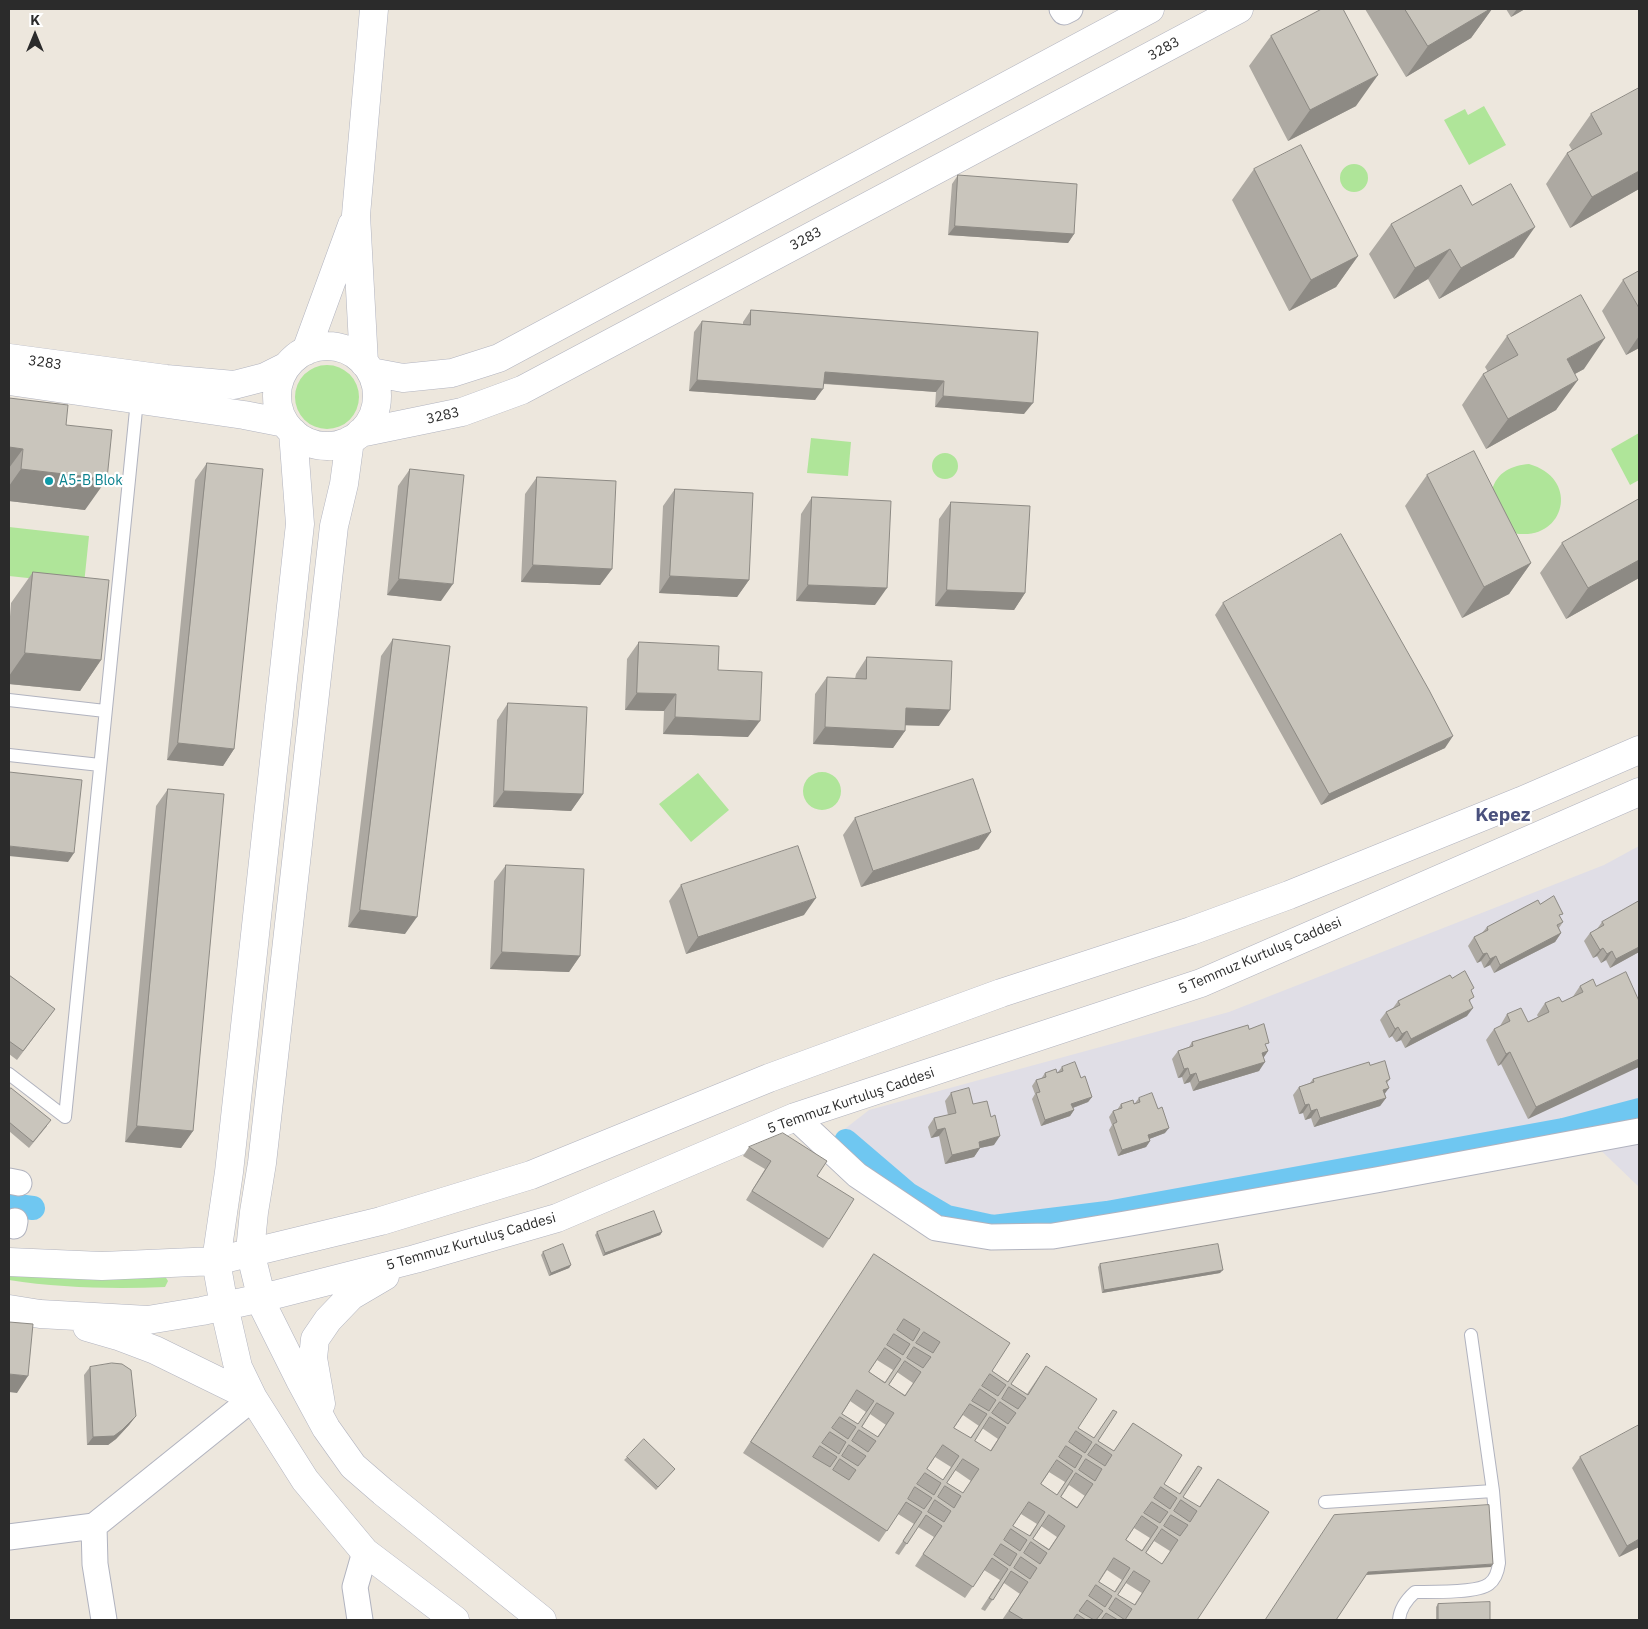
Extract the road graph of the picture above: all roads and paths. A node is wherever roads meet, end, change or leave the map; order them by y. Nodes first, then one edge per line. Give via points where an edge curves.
1 (374, 9) edge
2 (1062, 9) edge
3 (1070, 9) edge
4 (1150, 9) edge
5 (1239, 9) edge
6 (356, 215) junction
7 (9, 358) edge
8 (296, 358) junction
9 (368, 367) junction
10 (9, 381) edge
11 (137, 400) junction
12 (289, 428) junction
13 (355, 437) junction
14 (9, 700) edge
15 (105, 711) junction
16 (1639, 750) edge
17 (9, 755) edge
18 (100, 765) junction
19 (1639, 792) edge
20 (9, 1074) edge
21 (796, 1117) junction
22 (1639, 1131) edge
23 (250, 1251) junction
24 (415, 1259) junction
25 (216, 1261) junction
26 (9, 1262) edge
27 (262, 1297) junction
28 (224, 1306) junction
29 (9, 1309) edge
30 (40, 1314) junction
31 (1471, 1335) dead end
32 (253, 1398) junction
33 (326, 1428) junction
34 (1493, 1491) junction
35 (1325, 1502) dead end
36 (94, 1526) junction
37 (9, 1537) edge
38 (365, 1552) junction
39 (104, 1620) edge
40 (360, 1620) edge
41 (456, 1620) edge
42 (542, 1620) edge
43 (1399, 1620) edge

1 - 6 main road
2 - 3 street via 1064,12
4 - 9 main road via 499,358 452,373 403,378
5 - 13 main road, 3283 via 522,390 462,412
6 - 8 main road
6 - 9 main road
7 - 8 main road, 3283 via 234,385 265,377
8 - 9 main road via 318,347 331,346 355,354
8 - 12 main road via 281,377 278,388 279,406
9 - 13 main road via 375,382 376,404 368,425
10 - 11 main road, 3283
11 - 12 main road, 3283 via 244,415
11 - 15 lane
12 - 13 main road via 314,444 332,445
12 - 25 main road via 300,524 231,1152
13 - 23 main road via 334,526
14 - 15 lane
15 - 18 lane
16 - 23 main road via 1289,895 1001,993 769,1078 531,1175 381,1221
17 - 18 lane
18 - 20 lane via 65,1117
19 - 21 main road, 5 Temmuz Kurtuluş Caddesi via 1201,983
21 - 22 street via 857,1175 936,1228 990,1237 1053,1236
21 - 24 main road, 5 Temmuz Kurtuluş Caddesi via 556,1218
23 - 25 main road
23 - 27 main road
24 - 27 main road, 5 Temmuz Kurtuluş Caddesi
24 - 33 main road via 351,1296 315,1339 313,1358
25 - 26 main road via 102,1266
25 - 28 main road
27 - 28 main road, 5 Temmuz Kurtuluş Caddesi
27 - 33 main road via 264,1308
28 - 30 main road, 5 Temmuz Kurtuluş Caddesi via 148,1320
28 - 32 main road via 238,1368
29 - 30 main road, 5 Temmuz Kurtuluş Caddesi
30 - 32 main road via 155,1350
31 - 34 lane
32 - 36 street
32 - 38 main road via 305,1480
33 - 42 main road via 353,1466 382,1492
34 - 35 lane
34 - 43 lane via 1499,1563 1494,1579 1481,1589 1415,1592 1407,1599
36 - 37 street
36 - 39 street via 95,1564
38 - 40 street via 355,1587
38 - 41 main road

